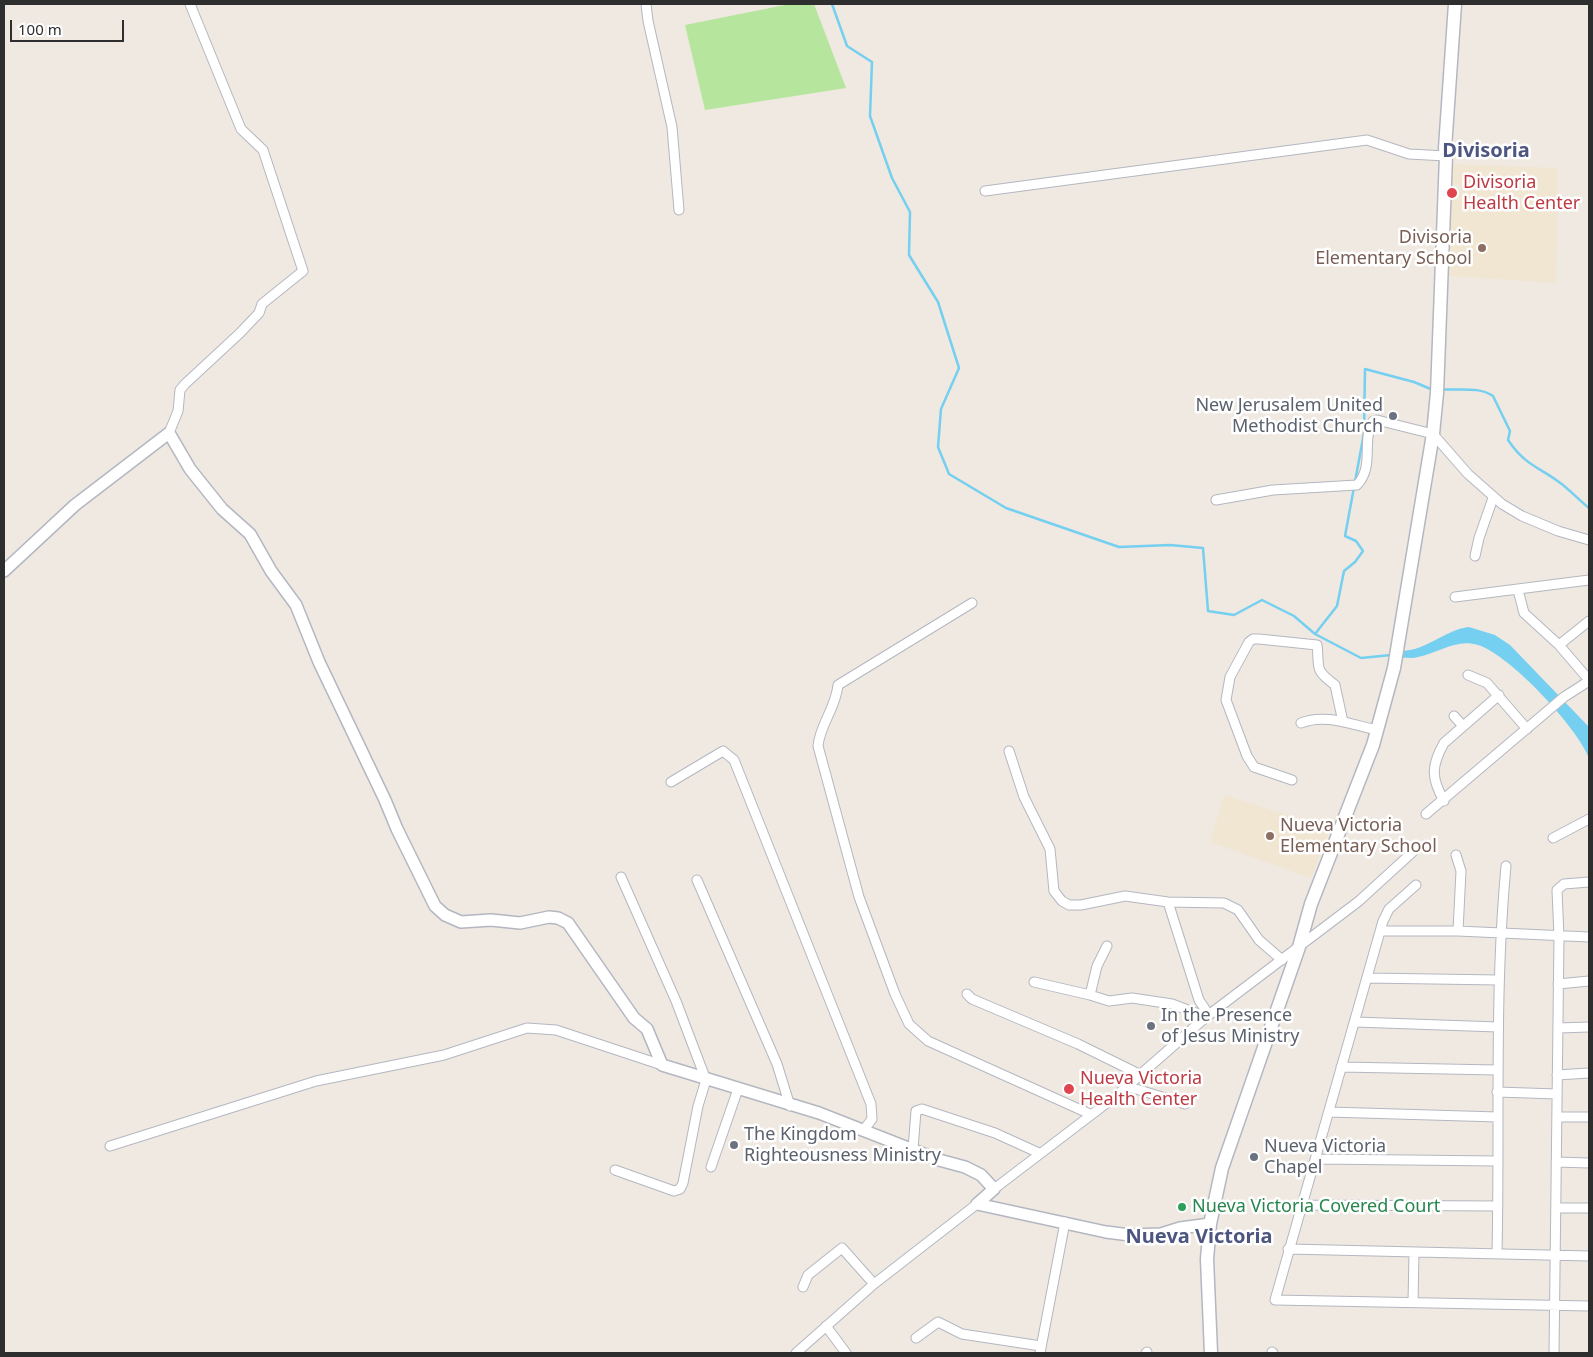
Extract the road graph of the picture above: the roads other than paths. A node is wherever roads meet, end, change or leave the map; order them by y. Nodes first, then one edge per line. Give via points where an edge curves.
1 (190, 4) edge
2 (646, 4) edge
3 (1455, 4) edge
4 (1446, 156) junction
5 (985, 191) dead end
6 (679, 210) dead end
7 (169, 433) junction
8 (1433, 434) junction
9 (1493, 498) junction
10 (1216, 500) dead end
11 (1589, 540) edge
12 (1475, 556) dead end
13 (4, 571) edge
14 (1589, 580) edge
15 (1518, 590) junction
16 (1455, 598) dead end
17 (972, 603) dead end
18 (1589, 621) edge
19 (1559, 646) junction
20 (1468, 675) dead end
21 (1589, 681) edge
22 (1499, 695) junction
23 (1454, 716) dead end
24 (1342, 722) junction
25 (1301, 723) dead end
26 (1463, 726) junction
27 (1527, 729) junction
28 (1377, 730) junction
29 (1010, 751) dead end
30 (1292, 780) dead end
31 (671, 782) dead end
32 (1444, 801) junction
33 (1426, 814) dead end
34 (1589, 819) edge
35 (1553, 838) dead end
36 (1417, 848) dead end
37 (1456, 855) dead end
38 (1506, 866) dead end
39 (621, 877) dead end
40 (697, 880) dead end
41 (1589, 882) edge
42 (1416, 884) dead end
43 (1168, 902) junction
44 (1382, 931) junction
45 (1458, 931) junction
46 (1501, 934) junction
47 (1559, 937) junction
48 (1589, 938) edge
49 (1107, 946) dead end
50 (1299, 947) junction
51 (1282, 960) junction
52 (1367, 978) junction
53 (1499, 980) junction
54 (1589, 981) edge
55 (1034, 982) dead end
56 (1558, 984) junction
57 (967, 994) dead end
58 (1090, 994) junction
59 (1208, 1016) junction
60 (1355, 1022) junction
61 (1498, 1027) junction
62 (1589, 1027) edge
63 (1558, 1028) junction
64 (662, 1065) junction
65 (1341, 1067) junction
66 (1497, 1070) junction
67 (1589, 1073) edge
68 (1139, 1074) junction
69 (1556, 1075) junction
70 (706, 1080) junction
71 (1126, 1086) junction
72 (738, 1089) junction
73 (1497, 1092) junction
74 (1557, 1094) junction
75 (1186, 1104) dead end
76 (790, 1106) junction
77 (1329, 1112) junction
78 (1090, 1114) junction
79 (1498, 1117) junction
80 (1556, 1117) junction
81 (1589, 1117) edge
82 (863, 1131) junction
83 (110, 1146) dead end
84 (913, 1149) junction
85 (1040, 1154) junction
86 (1317, 1159) junction
87 (1497, 1161) junction
88 (1556, 1162) junction
89 (1589, 1162) edge
90 (710, 1167) dead end
91 (615, 1170) dead end
92 (994, 1189) junction
93 (977, 1204) junction
94 (1302, 1205) junction
95 (1498, 1206) junction
96 (1556, 1208) junction
97 (1589, 1208) edge
98 (1064, 1222) junction
99 (1210, 1224) junction
100 (1288, 1249) junction
101 (1414, 1253) junction
102 (1497, 1253) junction
103 (1555, 1256) junction
104 (1589, 1256) edge
105 (874, 1284) junction
106 (803, 1287) dead end
107 (1413, 1302) junction
108 (1555, 1306) junction
109 (1589, 1306) edge
110 (826, 1326) junction
111 (916, 1338) dead end
112 (1041, 1350) edge
113 (796, 1353) edge
114 (846, 1353) edge
115 (1211, 1353) edge
116 (1554, 1353) edge

1 - 7 street via 241,129 263,150 303,271 262,304 259,313 240,333 184,384
2 - 6 street via 672,127
3 - 4 main road
4 - 5 street via 1409,154 1367,140
4 - 8 main road
7 - 13 street via 75,506
7 - 64 street via 190,469 222,509 250,534 296,605 396,829 435,906 460,922 491,920 520,924 549,917 568,923 634,1018 646,1029
8 - 9 street
8 - 10 street via 1373,421 1366,474 1357,484 1273,490
8 - 28 main road via 1394,668
9 - 11 street via 1522,516
9 - 12 street
14 - 15 street
15 - 16 street
15 - 19 street via 1524,613
17 - 78 street via 838,685 831,710 819,732 818,746 859,896 909,1024 928,1041
18 - 19 street
19 - 21 street
20 - 22 street via 1487,683
21 - 27 street via 1564,697
22 - 26 street
22 - 27 street
23 - 26 street
24 - 25 street via 1314,718
24 - 28 street
24 - 30 street via 1335,684 1320,672 1316,645 1259,639 1249,642 1230,676 1226,700 1254,767
26 - 32 street via 1444,743 1436,759 1434,783
27 - 32 street
28 - 50 main road via 1310,904
29 - 43 street via 1024,798 1050,849 1054,891 1062,901 1081,905 1125,896
31 - 82 street via 723,751 734,760 871,1104 872,1119
32 - 33 street
34 - 35 street
36 - 50 street via 1359,901
37 - 45 street via 1461,871
38 - 46 street
39 - 70 street
40 - 76 street via 777,1064
41 - 47 street via 1559,886
42 - 44 street via 1389,909
43 - 51 street via 1209,901 1234,907 1259,940
43 - 59 street via 1199,1000
44 - 45 street
44 - 52 street
45 - 46 street
46 - 47 street
46 - 53 street
47 - 48 street
47 - 56 street
49 - 58 street via 1097,966
50 - 51 street
50 - 99 main road via 1222,1168
51 - 59 street
52 - 53 street
52 - 60 street
53 - 61 street
54 - 56 street
55 - 58 street
56 - 63 street
57 - 68 street
58 - 59 street via 1109,1002 1132,998 1172,1004
59 - 68 street
60 - 61 street
60 - 65 street
61 - 66 street
62 - 63 street
63 - 69 street
64 - 70 street
64 - 83 street via 556,1030 527,1028 444,1055 316,1081
65 - 66 street
65 - 77 street
66 - 73 street
67 - 69 street
68 - 71 street
69 - 74 street
70 - 72 street
70 - 91 street via 680,1189 674,1191
71 - 75 street
71 - 78 street
72 - 76 street
72 - 90 street
73 - 74 street
73 - 79 street
74 - 80 street
76 - 82 street via 819,1113
77 - 79 street
77 - 86 street
78 - 85 street
79 - 87 street
80 - 81 street
80 - 88 street
82 - 84 street
84 - 85 street via 916,1111 922,1109 995,1133
84 - 92 street via 974,1170
85 - 92 street
86 - 87 street
86 - 94 street
87 - 95 street
88 - 89 street
88 - 96 street
92 - 93 street
93 - 98 street
93 - 105 street
94 - 95 street
94 - 100 street
95 - 102 street
96 - 97 street
96 - 103 street
98 - 99 street via 1139,1236
98 - 112 street
99 - 115 main road via 1207,1259
100 - 101 street
100 - 107 street via 1275,1300
101 - 102 street
101 - 107 street
102 - 103 street
103 - 104 street
103 - 108 street
105 - 106 street via 842,1248 812,1271
105 - 110 street
107 - 108 street
108 - 109 street
108 - 116 street
110 - 113 street
110 - 114 street
111 - 112 street via 938,1322 962,1334

